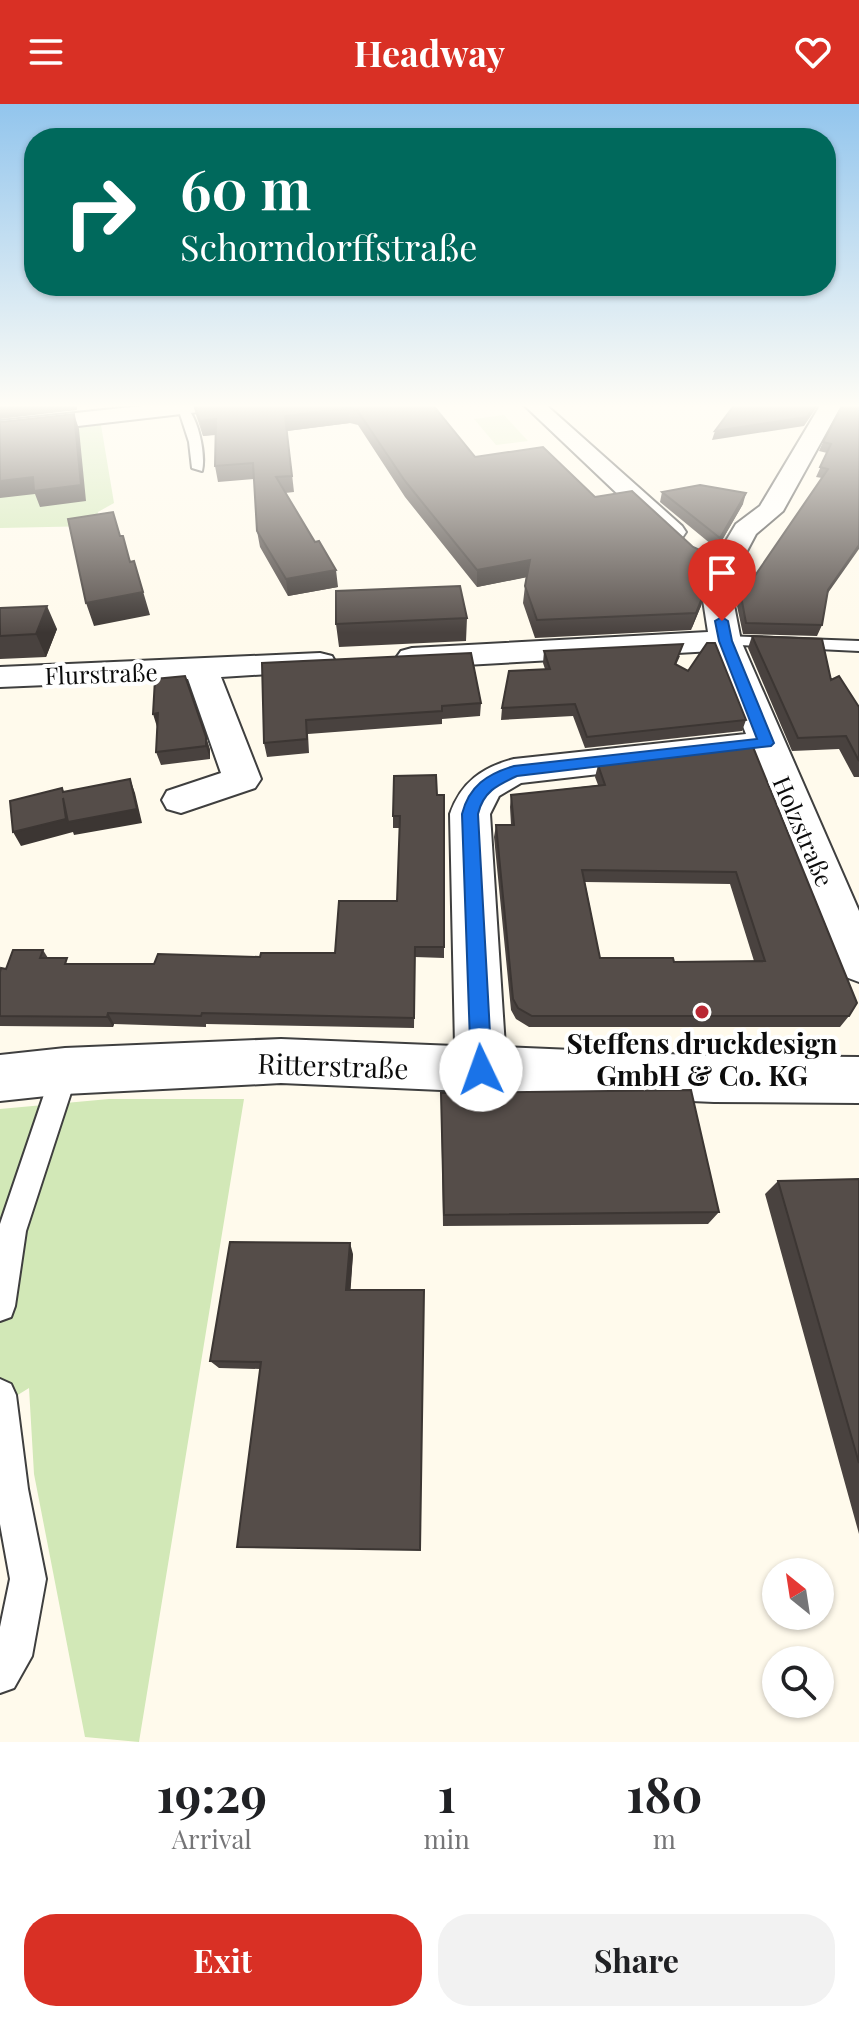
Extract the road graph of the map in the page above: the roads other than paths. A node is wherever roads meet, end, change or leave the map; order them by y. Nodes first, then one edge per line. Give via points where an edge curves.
1 (619, 480) edge
2 (788, 480) edge
3 (705, 556) junction
4 (725, 641) junction
5 (859, 646) edge
6 (201, 669) junction
7 (0, 677) edge
8 (766, 743) junction
9 (181, 800) dead end
10 (859, 963) edge
11 (481, 1070) junction
12 (65, 1071) junction
13 (0, 1078) edge
14 (859, 1080) edge
15 (0, 1306) edge
16 (0, 1395) edge
17 (0, 1674) edge

1 - 3 street
2 - 3 street, Holzstraße via 770,511
3 - 4 street, Holzstraße
4 - 5 lane
4 - 6 street, Flurstraße
4 - 8 street, Holzstraße
6 - 7 street, Flurstraße
6 - 9 street via 242,779
8 - 10 street, Holzstraße
8 - 11 street via 514,771 492,780 474,797 470,814
11 - 12 street, Ritterstraße via 281,1061
11 - 14 street, Ritterstraße
12 - 13 street, Ritterstraße
12 - 15 lane via 12,1231
16 - 17 lane via 28,1579 13,1656

